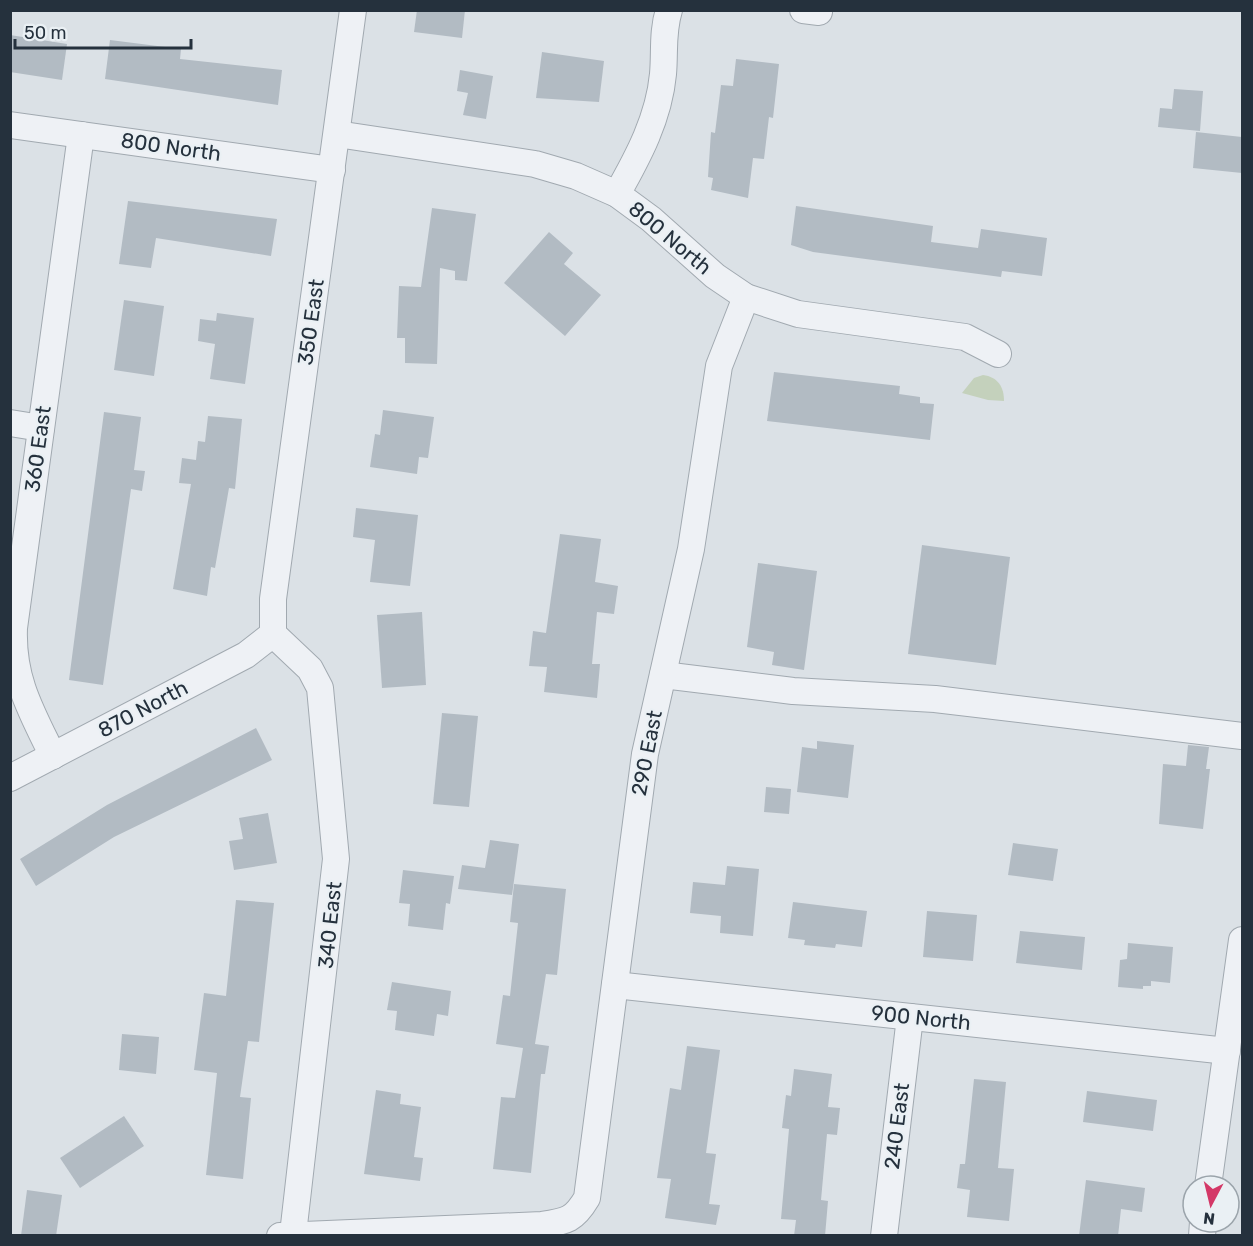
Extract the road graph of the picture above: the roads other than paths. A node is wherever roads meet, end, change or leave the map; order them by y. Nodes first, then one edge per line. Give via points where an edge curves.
1 (353, 10) edge
2 (669, 10) edge
3 (10, 125) edge
4 (337, 134) junction
5 (81, 135) junction
6 (332, 170) junction
7 (617, 194) junction
8 (746, 297) junction
9 (998, 354) dead end
10 (10, 423) edge
11 (41, 428) junction
12 (273, 634) junction
13 (663, 675) junction
14 (1242, 736) edge
15 (53, 756) junction
16 (10, 778) edge
17 (1242, 940) edge
18 (615, 985) junction
19 (910, 1017) junction
20 (1227, 1051) junction
21 (1210, 1174) edge
22 (286, 1235) edge
23 (884, 1236) edge

1 - 4 street, 350 East
2 - 7 street via 663,26 663,75 658,102 645,140
3 - 5 street, 800 North
4 - 6 street, 350 East
4 - 7 street, 800 North via 535,164
5 - 6 street, 800 North
5 - 11 street, 360 East
6 - 12 street, 350 East via 273,599
7 - 8 street, 800 North via 714,276
8 - 9 street, 800 North via 798,314 965,337
8 - 13 street, 290 East via 719,366 691,549
10 - 11 street
11 - 15 street, 360 East via 13,654 26,701
12 - 15 street, 870 North via 246,655
12 - 22 street, 340 East via 310,669 320,688 336,859
13 - 14 street via 793,691 935,699
13 - 18 street, 290 East via 636,804
15 - 16 street, 870 North
17 - 20 street
18 - 19 street, 900 North
18 - 22 street, 290 East via 591,1181 588,1198 577,1215 542,1225
19 - 20 street, 900 North
19 - 23 street, 240 East
20 - 21 street

